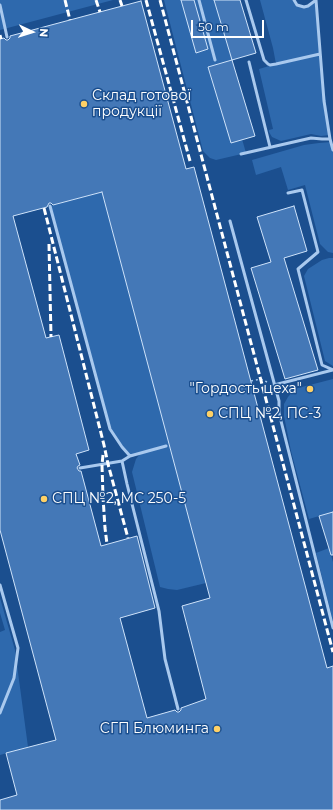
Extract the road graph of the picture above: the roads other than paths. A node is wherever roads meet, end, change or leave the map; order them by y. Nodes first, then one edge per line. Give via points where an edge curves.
1 (199, 0) edge
2 (246, 0) edge
3 (294, 0) edge
4 (0, 5) edge
5 (2, 20) edge
6 (8, 37) dead end
7 (320, 54) junction
8 (215, 60) dead end
9 (249, 62) dead end
10 (330, 139) junction
11 (270, 147) junction
12 (333, 150) edge
13 (241, 154) dead end
14 (288, 193) dead end
15 (50, 206) dead end
16 (230, 221) dead end
17 (333, 370) edge
18 (274, 385) junction
19 (166, 446) dead end
20 (130, 456) junction
21 (122, 461) junction
22 (80, 468) dead end
23 (0, 585) edge
24 (333, 628) edge
25 (178, 709) dead end
26 (0, 713) edge

1 - 8 lane
2 - 7 lane via 264,60 268,64
3 - 7 lane via 297,5 304,7 316,0
4 - 5 lane
5 - 6 lane
7 - 10 lane
9 - 11 lane
10 - 11 lane via 311,138
10 - 12 lane
11 - 13 lane
14 - 17 lane via 302,190 318,252 298,269 322,365
15 - 20 lane via 110,429
16 - 18 lane
17 - 18 lane
18 - 24 lane
19 - 20 lane
20 - 21 lane
21 - 22 lane
21 - 25 lane via 159,611 165,659
23 - 26 lane via 18,648 14,678

